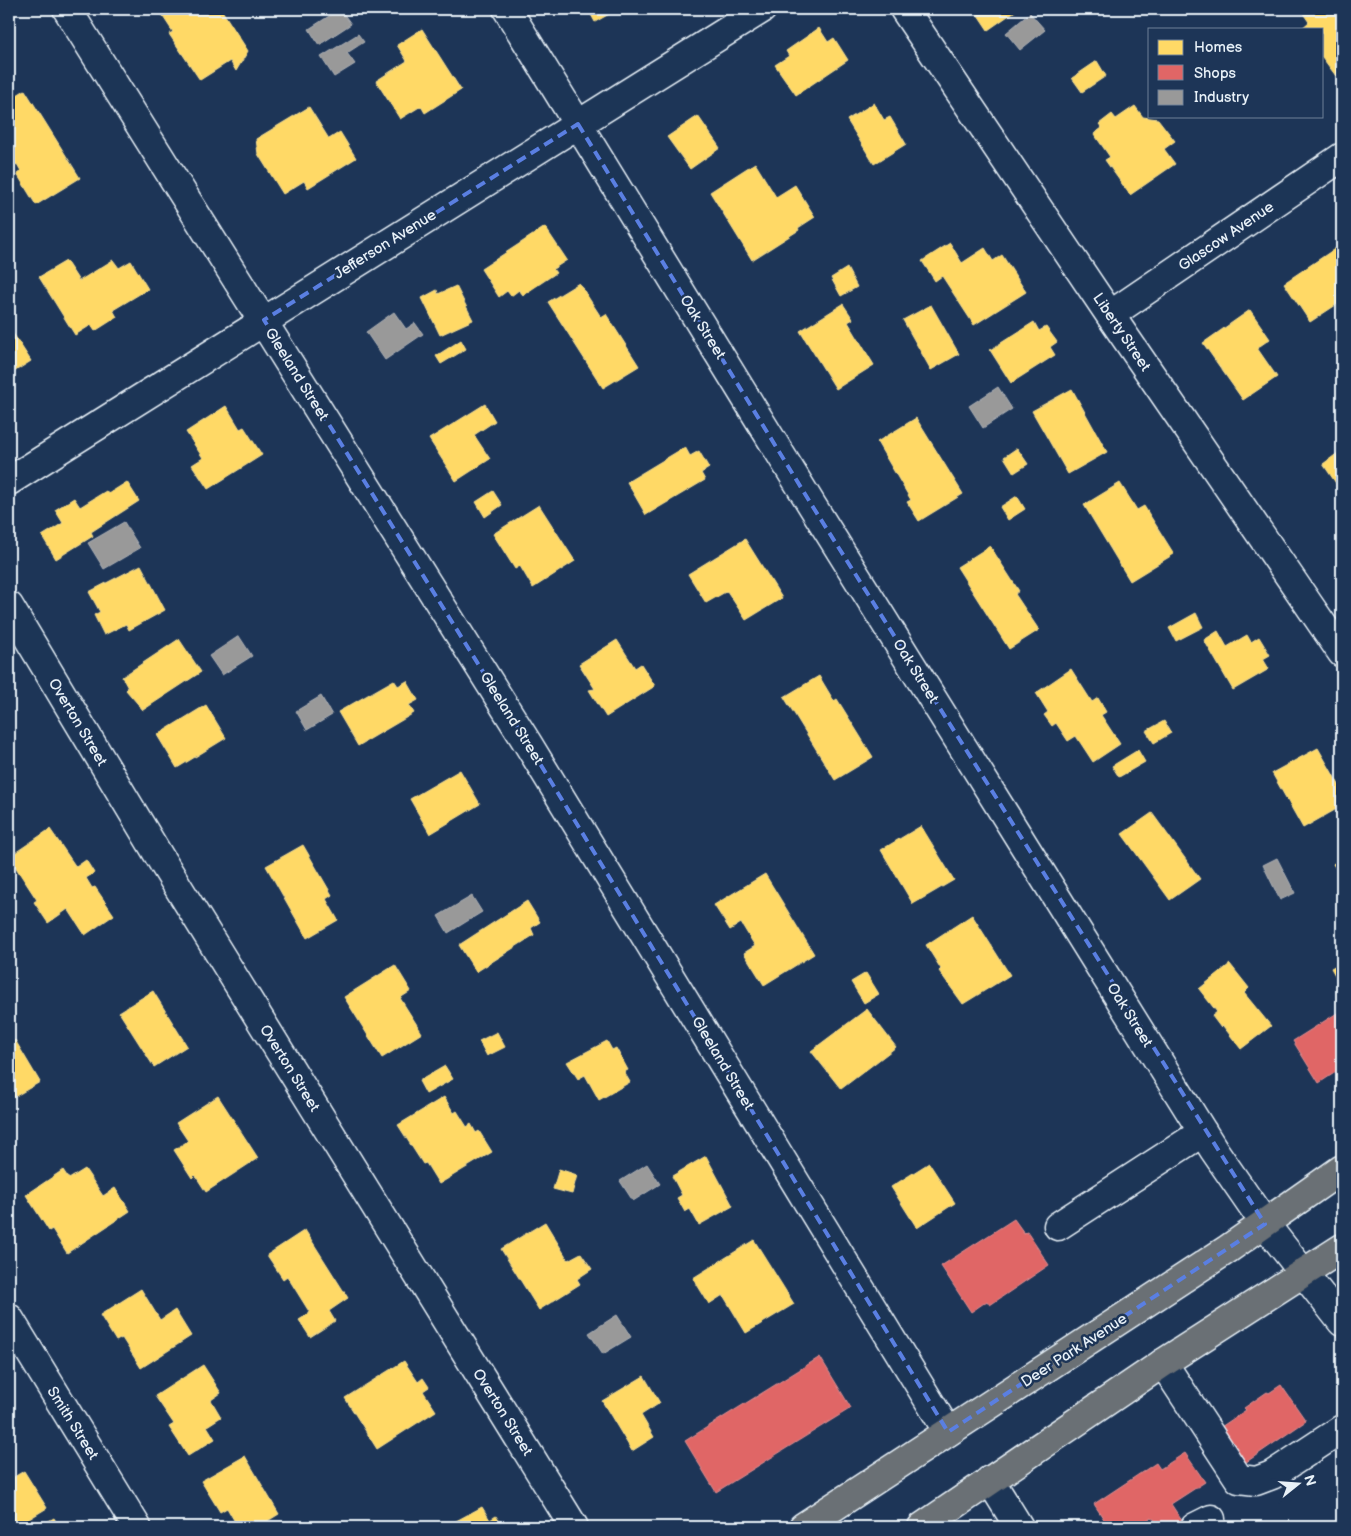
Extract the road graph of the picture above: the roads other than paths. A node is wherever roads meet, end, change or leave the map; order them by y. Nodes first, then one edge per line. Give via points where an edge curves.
1 (67, 9) edge
2 (507, 9) edge
3 (762, 9) edge
4 (904, 9) edge
5 (578, 124) junction
6 (1342, 157) edge
7 (1110, 315) junction
8 (264, 320) junction
9 (9, 480) edge
10 (9, 606) edge
11 (1342, 653) edge
12 (1203, 1132) junction
13 (1342, 1169) edge
14 (1265, 1224) junction
15 (1058, 1226) dead end
16 (1342, 1248) edge
17 (1305, 1274) junction
18 (9, 1318) edge
19 (1342, 1322) edge
20 (1163, 1364) junction
21 (1342, 1429) edge
22 (948, 1432) junction
23 (990, 1480) junction
24 (138, 1527) edge
25 (574, 1527) edge
26 (803, 1527) edge
27 (922, 1527) edge
28 (1019, 1527) edge

1 - 8 street, Gleeland Street
2 - 5 street, Oak Street
3 - 5 street, Jefferson Avenue
4 - 7 street, Liberty Street
5 - 8 street, Jefferson Avenue
5 - 12 street, Oak Street
6 - 7 street, Glascow Avenue
7 - 11 street, Liberty Street
8 - 9 street, Jefferson Avenue
8 - 22 street, Gleeland Street via 528,744
10 - 25 street, Overton Street via 162,861
12 - 14 street, Oak Street
12 - 15 street
13 - 14 main road, Deer Park Avenue
14 - 17 street, Oak Street
14 - 22 main road, Deer Park Avenue
16 - 17 main road
17 - 19 street, Oak Street
17 - 20 main road
18 - 24 street, Smith Street
20 - 21 street via 1239,1479 1256,1481 1272,1475
20 - 23 main road
22 - 26 main road, Deer Park Avenue
23 - 27 main road
23 - 28 street

